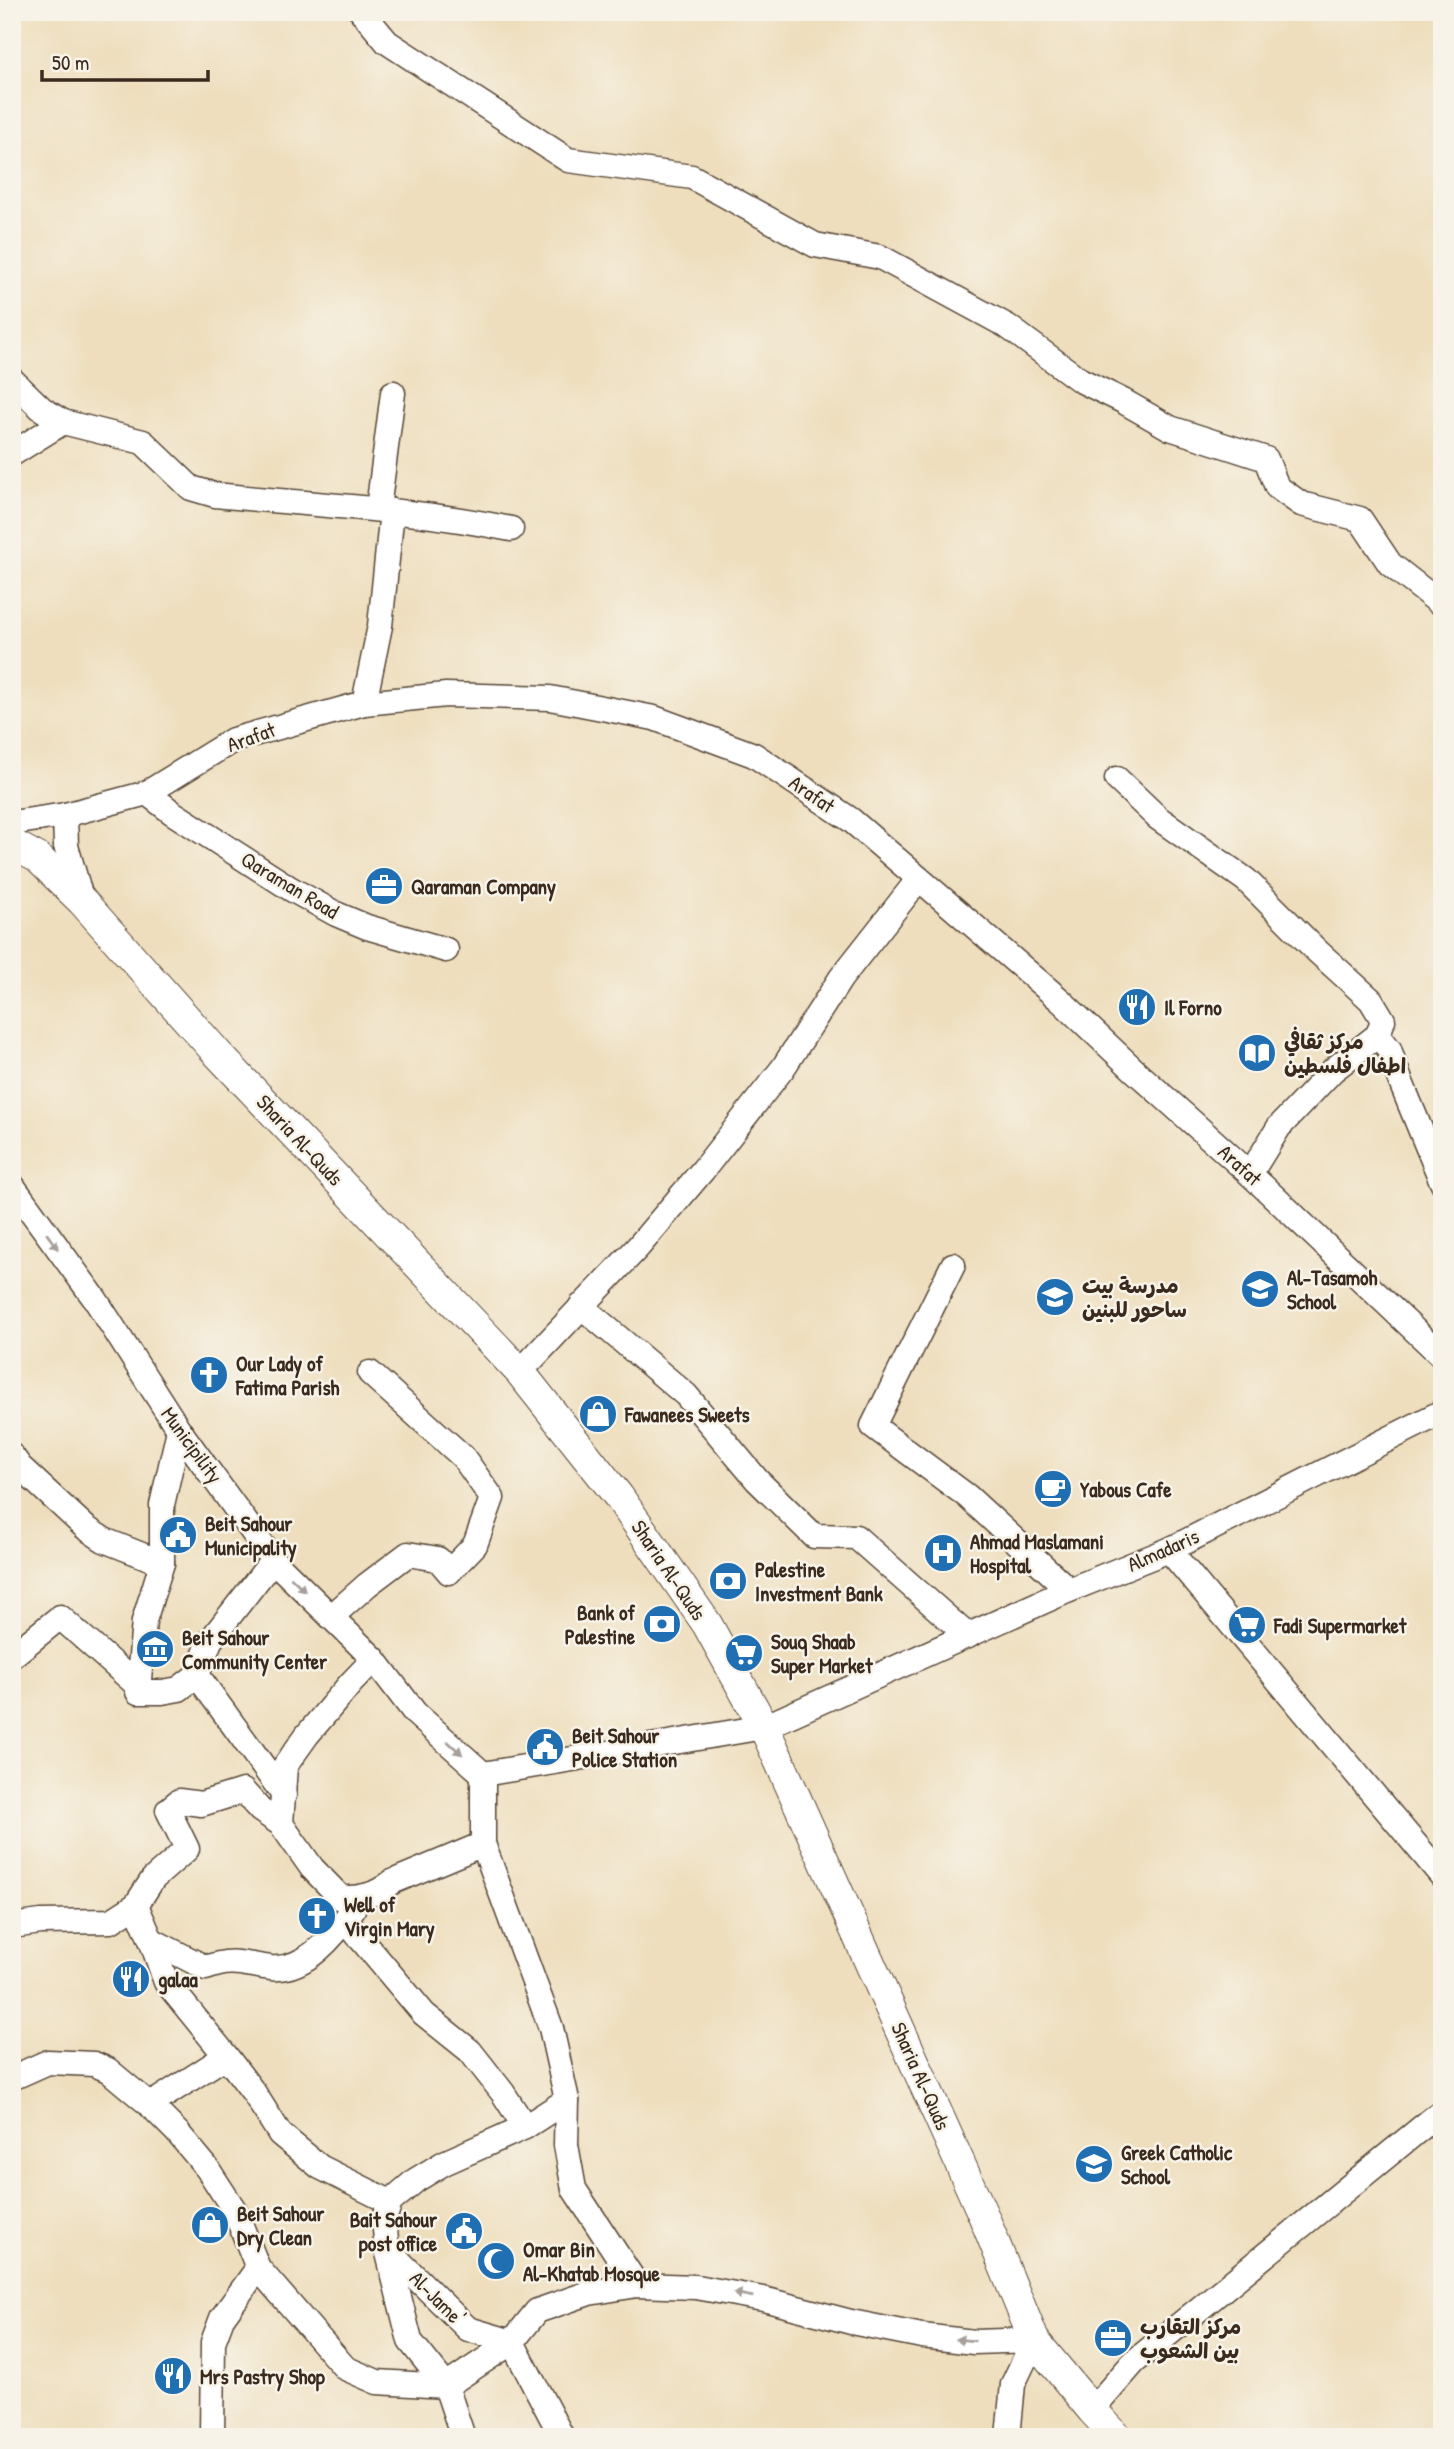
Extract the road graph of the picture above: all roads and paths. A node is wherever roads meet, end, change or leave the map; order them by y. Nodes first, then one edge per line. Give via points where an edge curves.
1 (362, 12) edge
2 (12, 380) edge
3 (393, 393) dead end
4 (63, 422) junction
5 (12, 454) edge
6 (385, 510) junction
7 (511, 528) dead end
8 (1442, 604) edge
9 (365, 703) junction
10 (1117, 779) dead end
11 (147, 793) junction
12 (65, 815) junction
13 (12, 823) edge
14 (12, 844) edge
15 (918, 880) junction
16 (82, 901) junction
17 (446, 950) dead end
18 (1378, 1035) junction
19 (1250, 1174) junction
20 (1442, 1182) edge
21 (12, 1185) edge
22 (953, 1265) dead end
23 (581, 1306) junction
24 (1442, 1356) edge
25 (520, 1372) junction
26 (370, 1373) dead end
27 (1442, 1412) edge
28 (179, 1430) junction
29 (12, 1455) edge
30 (1169, 1550) junction
31 (272, 1559) junction
32 (162, 1563) junction
33 (1069, 1590) junction
34 (331, 1617) junction
35 (968, 1636) junction
36 (12, 1656) edge
37 (374, 1659) junction
38 (197, 1675) junction
39 (138, 1689) junction
40 (764, 1727) junction
41 (483, 1774) junction
42 (284, 1795) junction
43 (281, 1824) junction
44 (483, 1843) junction
45 (1442, 1876) edge
46 (359, 1899) junction
47 (136, 1905) junction
48 (345, 1920) junction
49 (12, 1926) edge
50 (151, 1940) junction
51 (226, 2056) junction
52 (12, 2078) edge
53 (567, 2100) junction
54 (150, 2105) junction
55 (1442, 2112) edge
56 (525, 2127) junction
57 (390, 2202) junction
58 (387, 2249) junction
59 (258, 2268) junction
60 (637, 2285) junction
61 (1034, 2340) junction
62 (512, 2342) junction
63 (446, 2386) junction
64 (1092, 2410) junction
65 (212, 2437) edge
66 (463, 2437) edge
67 (562, 2437) edge
68 (1008, 2437) edge
69 (1117, 2437) edge

1 - 8 street via 387,42 568,160 692,177 815,245 880,257 1007,326 1080,380 1170,428 1266,459 1277,487 1301,504 1360,519 1390,564
2 - 4 street
3 - 6 street
4 - 5 street
4 - 6 street via 142,442 191,488 215,495
6 - 7 street
6 - 9 street via 380,626
9 - 11 street, Arafat via 233,740
9 - 15 street, Arafat via 446,695 550,698 654,718 754,755 851,820
10 - 18 street via 1158,818 1246,880 1371,1000 1383,1020
11 - 12 street, Arafat
11 - 17 street, Qaraman Road via 336,914
12 - 13 street, Arafat
12 - 16 street via 66,846
14 - 16 main road, Sharia Al-Quds via 37,858
15 - 19 street, Arafat via 1060,1000
15 - 23 street via 841,978 783,1068 735,1129 638,1247
16 - 25 main road, Sharia Al-Quds via 217,1053
18 - 19 street via 1333,1070 1279,1127
18 - 20 street via 1389,1049
19 - 24 street, Arafat
21 -> 28 street, Municipility via 95,1299
22 - 33 street via 873,1426 967,1496
23 - 25 street
23 - 35 street via 686,1395 757,1480 814,1536 856,1537
25 - 40 main road, Sharia Al-Quds via 634,1518 706,1624
26 - 34 street via 463,1457 492,1498 475,1545 449,1572 438,1559 408,1554
27 - 30 street, Almadaris
28 - 31 street, Municipility
28 - 32 street via 162,1505
29 - 32 street via 86,1528
30 - 33 street, Almadaris
30 - 45 street
31 -> 34 street, Municipility
31 - 38 street via 210,1641
32 - 39 street via 144,1620
33 - 35 street, Almadaris
34 - 37 street, Municipility
35 - 40 street, Almadaris
36 - 39 street via 60,1616
37 -> 41 street, Municipility via 415,1713
37 - 42 street via 285,1766
38 - 39 street via 179,1689
38 - 42 street
40 - 41 street, Almadaris
40 - 61 main road, Sharia Al-Quds via 984,2217
41 - 44 street
42 - 43 street
43 - 46 street via 330,1889 341,1898
43 - 47 street via 243,1791 201,1804 179,1801 168,1810 187,1849 153,1879
44 - 46 street
44 - 53 street via 551,2028
46 - 48 street
47 - 49 street via 111,1921
47 - 50 street
48 - 50 street via 302,1962 287,1967 238,1961 206,1968
48 - 56 street via 424,2014 470,2051
50 - 51 street via 166,1982
51 - 54 street
51 - 57 street via 280,2134 320,2167
52 - 54 street via 48,2062 94,2064
53 - 56 street
53 - 60 street via 566,2146 574,2189
54 - 59 street via 207,2168 235,2211
55 - 64 street via 1134,2361
56 - 57 street via 444,2163
57 - 58 street via 384,2220
58 - 62 street, Al-Jame' via 468,2329
58 - 63 street via 410,2341
59 - 63 street via 345,2368 376,2382
59 - 65 street via 222,2318 213,2342
61 -> 60 street via 974,2342 922,2336 696,2287
60 - 62 street via 589,2293 537,2311
61 - 64 main road, Sharia Al-Quds
61 - 68 street via 1013,2384
62 - 63 street
62 - 67 street
63 - 66 street
64 - 69 main road, Sharia Al-Quds

